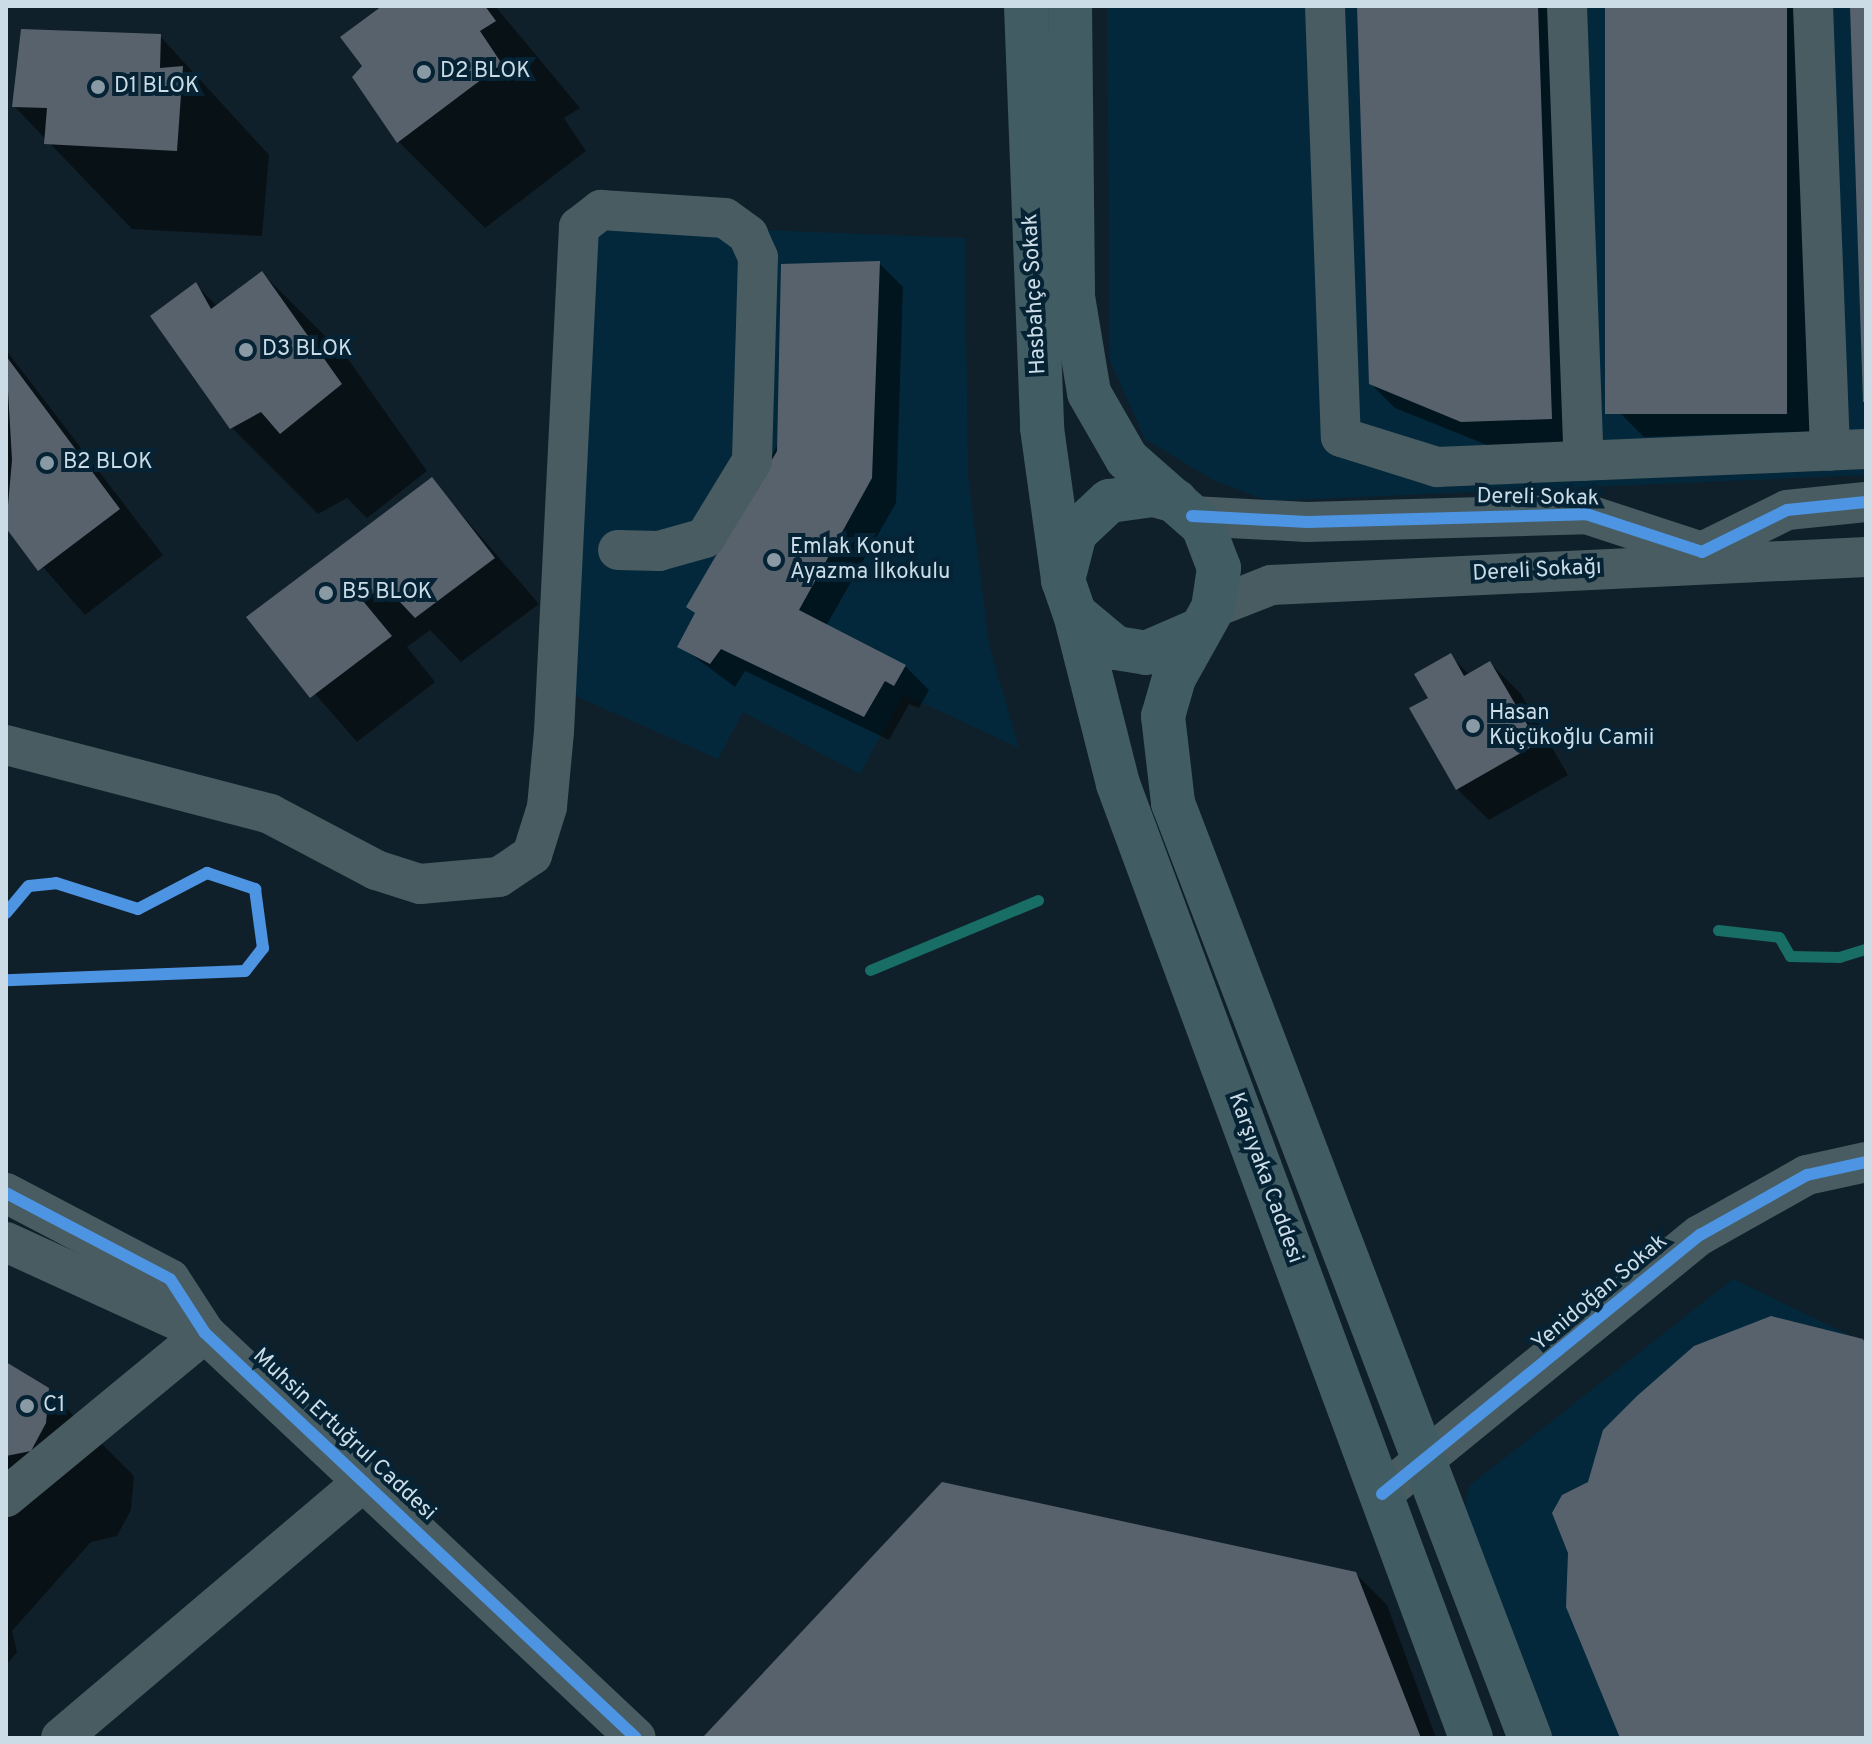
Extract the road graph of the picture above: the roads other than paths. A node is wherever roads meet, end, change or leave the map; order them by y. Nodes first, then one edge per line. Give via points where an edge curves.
1 (1026, 6) edge
2 (1070, 6) edge
3 (1325, 6) edge
4 (1567, 6) edge
5 (1813, 6) edge
6 (1848, 450) edge
7 (1584, 461) junction
8 (1866, 502) edge
9 (1184, 509) junction
10 (618, 550) dead end
11 (1866, 557) edge
12 (1069, 597) junction
13 (1206, 619) junction
14 (6, 745) edge
15 (1866, 1162) edge
16 (6, 1193) edge
17 (6, 1242) edge
18 (205, 1333) junction
19 (1430, 1462) junction
20 (364, 1481) junction
21 (1382, 1494) junction
22 (6, 1497) edge
23 (61, 1738) edge
24 (636, 1738) edge
25 (1471, 1738) edge
26 (1530, 1738) edge

1 - 12 main road, Hasbahçe Sokak via 1042,428
2 - 9 main road, Hasbahçe Sokak via 1073,297 1089,393 1127,459
3 - 7 street via 1341,437 1437,467
4 - 7 street
5 - 6 street
6 - 7 street
8 - 9 street, Dereli Sokak via 1787,510 1702,552 1586,514 1307,522
9 - 12 main road via 1153,495 1109,501 1075,533
9 - 13 main road via 1215,544
10 - 14 street via 659,551 705,538 752,461 758,257 748,235 725,218 601,210 579,227 554,732 547,807 532,855 499,877 420,884 376,870 270,814
11 - 13 street, Dereli Sokağı via 1271,585
12 - 13 main road via 1116,648 1146,653
12 - 21 main road, Karşıyaka Caddesi via 1118,784
13 - 19 main road via 1163,716 1173,803
15 - 19 street, Yenidoğan Sokak via 1807,1175 1700,1235
16 - 18 street, Muhsin Ertuğrul Caddesi via 170,1279
17 - 18 street, Muhsin Ertuğrul Caddesi
18 - 20 street, Muhsin Ertuğrul Caddesi
18 - 22 street
19 - 21 street, Yenidoğan Sokak
19 - 26 main road
20 - 23 street
20 - 24 street, Muhsin Ertuğrul Caddesi
21 - 25 main road, Karşıyaka Caddesi

